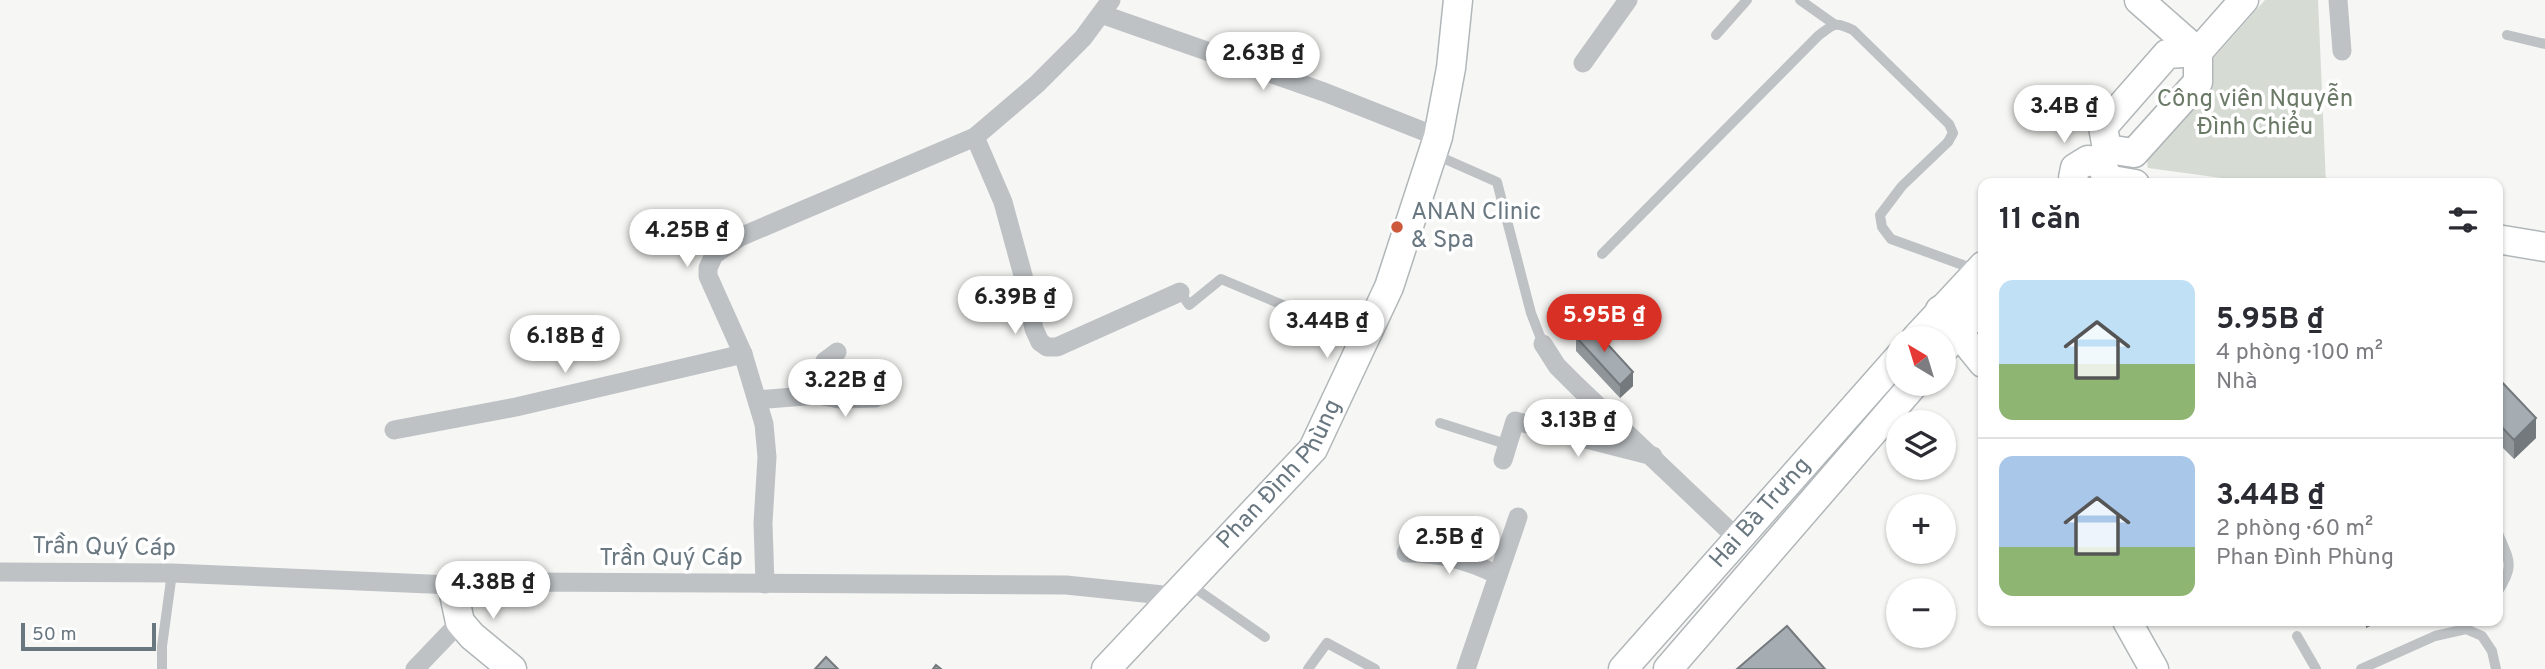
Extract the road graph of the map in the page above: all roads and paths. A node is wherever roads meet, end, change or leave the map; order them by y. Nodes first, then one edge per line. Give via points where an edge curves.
1 (1458, 0) edge
2 (1628, 0) edge
3 (1747, 0) edge
4 (1800, 0) edge
5 (2139, 0) edge
6 (2244, 0) edge
7 (2338, 0) edge
8 (1106, 7) edge
9 (1834, 24) junction
10 (1716, 35) dead end
11 (2507, 35) dead end
12 (2545, 44) edge
13 (2197, 51) junction
14 (2342, 51) dead end
15 (1583, 63) dead end
16 (975, 137) junction
17 (1435, 145) junction
18 (2104, 168) edge
19 (2073, 178) edge
20 (2123, 178) edge
21 (2503, 240) edge
22 (2545, 247) edge
23 (1602, 254) dead end
24 (1978, 270) edge
25 (1978, 274) edge
26 (1180, 292) joint
27 (1940, 310) junction
28 (1978, 311) edge
29 (1926, 326) edge
30 (1946, 326) edge
31 (1956, 336) edge
32 (1364, 339) junction
33 (1543, 344) joint
34 (1956, 345) edge
35 (837, 352) dead end
36 (743, 354) junction
37 (1978, 360) edge
38 (1886, 372) edge
39 (818, 395) junction
40 (1904, 396) edge
41 (875, 398) dead end
42 (757, 400) junction
43 (1440, 423) dead end
44 (394, 430) dead end
45 (1505, 452) joint
46 (1653, 456) junction
47 (1518, 517) dead end
48 (1739, 540) junction
49 (2503, 547) edge
50 (1406, 553) dead end
51 (0, 572) edge
52 (172, 573) junction
53 (1498, 575) junction
54 (2503, 583) edge
55 (765, 584) junction
56 (452, 585) junction
57 (1180, 589) junction
58 (460, 622) junction
59 (2130, 626) edge
60 (2469, 626) edge
61 (2466, 629) junction
62 (2297, 636) dead end
63 (1265, 637) dead end
64 (162, 669) edge
65 (415, 669) edge
66 (512, 669) edge
67 (1106, 669) edge
68 (1308, 669) edge
69 (1375, 669) edge
70 (1466, 669) edge
71 (1623, 669) edge
72 (1668, 669) edge
73 (2154, 669) edge
74 (2315, 669) edge
75 (2361, 669) edge
76 (2496, 669) edge

1 - 17 street, Phan Đình Phùng via 1451,68
2 - 15 street
3 - 10 lane
4 - 9 lane
5 - 13 street
6 - 13 street
7 - 14 street
8 - 16 street via 1083,38 1037,84
8 - 17 street via 1324,92
9 - 23 lane
9 - 24 lane via 1853,30 1953,133 1880,215 1882,228 1891,239
11 - 12 lane
13 - 18 street via 2198,82 2134,153
13 - 18 street via 2167,54 2103,127
16 - 26 street via 1003,202 1040,342 1057,347
16 - 36 street via 740,237 714,255 708,276
17 - 32 street, Phan Đình Phùng via 1389,286
17 - 33 lane via 1497,182
18 - 19 street via 2088,160 2079,164
18 - 20 street
21 - 22 street
25 - 27 street
26 - 32 lane via 1189,305 1221,279
27 - 29 street
27 - 30 street
28 - 31 street
32 - 57 street, Phan Đình Phùng via 1312,449
33 - 46 street via 1557,366
34 - 37 street
35 - 39 street via 825,360 825,386
36 - 42 street
36 - 44 street
38 - 48 street, Hai Bà Trưng
39 - 41 street
39 - 42 street
40 - 72 street
42 - 55 street via 767,440
43 - 45 lane
45 - 46 street via 1515,421
46 - 48 street
47 - 53 street
48 - 71 street, Hai Bà Trưng
49 - 54 lane via 2510,565
50 - 53 street via 1454,557
51 - 52 street, Trần Quý Cáp
52 - 56 street, Trần Quý Cáp
52 - 64 lane
53 - 70 street
55 - 56 street, Trần Quý Cáp
55 - 57 street, Trần Quý Cáp
56 - 58 street
57 - 63 lane
57 - 67 street, Phan Đình Phùng
58 - 65 street
58 - 66 street
59 - 73 street
60 - 61 lane
61 - 75 lane via 2435,636
61 - 76 lane via 2482,636
62 - 74 lane
68 - 69 lane via 1327,643

